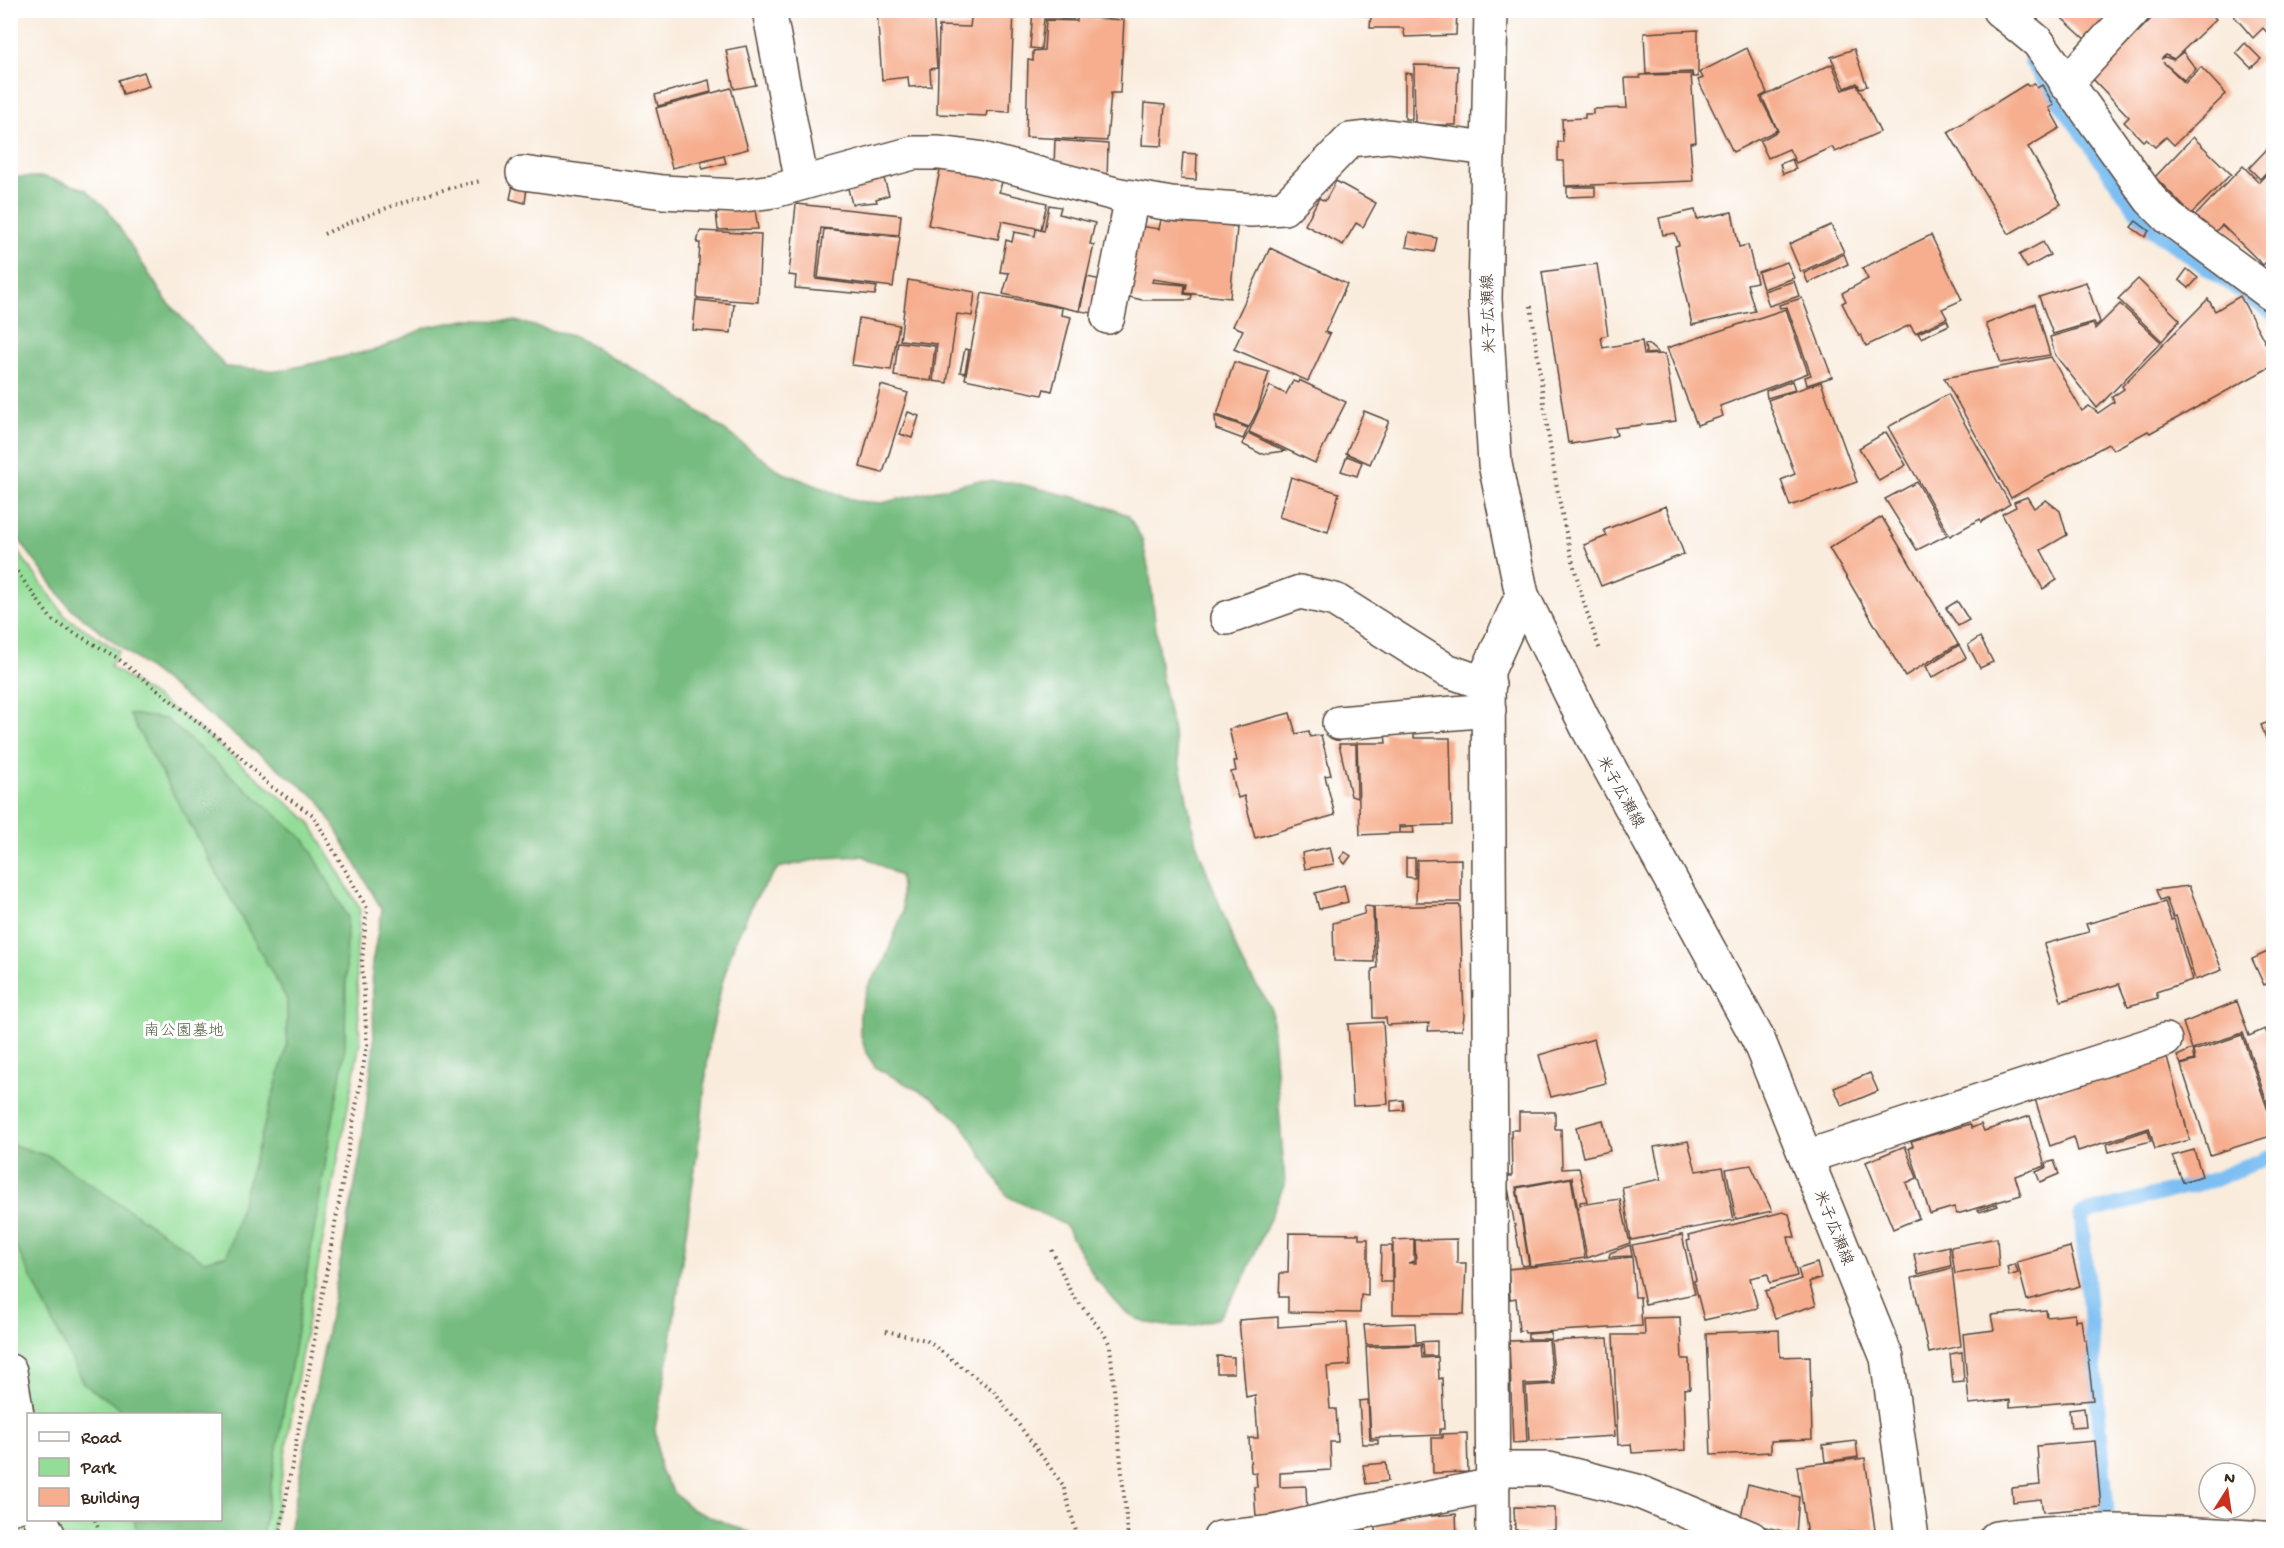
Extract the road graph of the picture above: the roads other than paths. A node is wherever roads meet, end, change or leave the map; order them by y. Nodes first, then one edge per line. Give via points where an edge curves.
1 (769, 10) edge
2 (1999, 10) edge
3 (2133, 10) edge
4 (1498, 11) edge
5 (2066, 84) junction
6 (1488, 149) junction
7 (523, 173) road end
8 (801, 183) junction
9 (1132, 197) junction
10 (2274, 296) edge
11 (1108, 316) dead end
12 (1522, 595) junction
13 (1227, 618) dead end
14 (1489, 698) junction
15 (1339, 723) dead end
16 (2165, 1040) dead end
17 (1806, 1157) junction
18 (10, 1371) edge
19 (27, 1477) edge
20 (1493, 1477) junction
21 (27, 1503) edge
22 (10, 1508) edge
23 (42, 1521) edge
24 (50, 1538) edge
25 (1220, 1538) edge
26 (1493, 1538) edge
27 (1751, 1538) edge
28 (1912, 1538) edge
29 (1996, 1538) edge
30 (2264, 1538) edge

1 - 8 street
2 - 5 street via 2038,42
3 - 5 street
4 - 6 street, 米子広瀬線
5 - 10 street via 2156,206
6 - 9 street via 1388,136 1350,140 1284,208 1251,210
6 - 12 street, 米子広瀬線 via 1485,299 1495,464
7 - 8 street via 663,192 736,196
8 - 9 street via 913,153 939,153
9 - 11 street
12 - 14 street via 1488,671
12 - 17 street, 米子広瀬線 via 1587,727 1758,1039
13 - 14 street via 1300,592 1335,600
14 - 15 street
14 - 20 street
16 - 17 street
17 - 28 street, 米子広瀬線 via 1887,1358
18 - 19 street
20 - 25 street via 1274,1533
20 - 26 street
20 - 27 street via 1550,1469 1637,1491
21 - 22 street
23 - 24 street
29 - 30 street via 2057,1531

